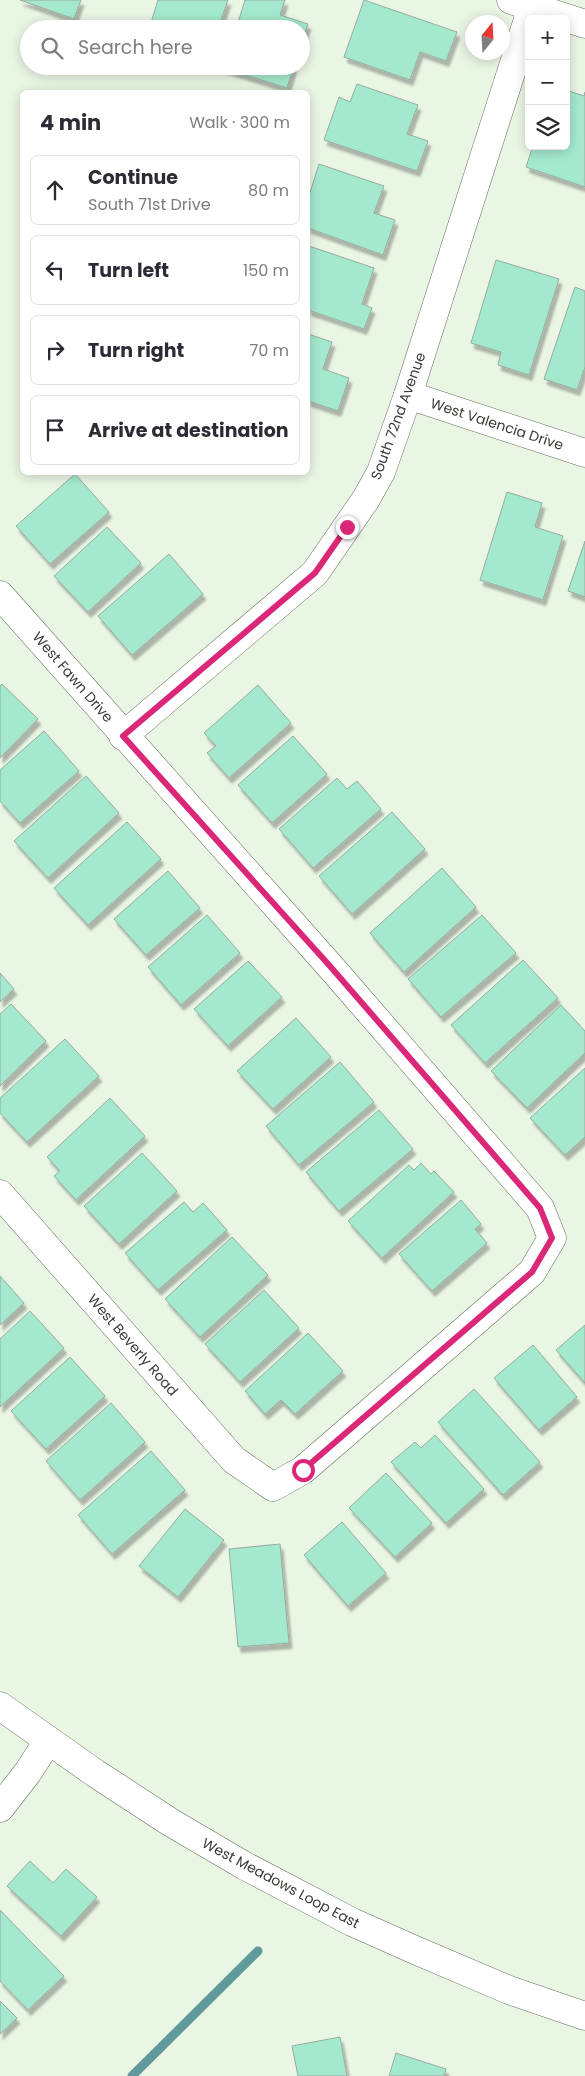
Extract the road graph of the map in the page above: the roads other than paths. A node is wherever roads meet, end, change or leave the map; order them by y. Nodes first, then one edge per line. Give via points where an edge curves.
1 (521, 3) edge
2 (585, 24) edge
3 (408, 395) junction
4 (585, 453) edge
5 (0, 595) edge
6 (123, 736) junction
7 (0, 1194) edge
8 (273, 1487) joint
9 (0, 1706) edge
10 (48, 1741) junction
11 (0, 1808) edge
12 (585, 2016) edge

1 - 2 street
1 - 3 street, South 72nd Avenue
3 - 4 street, West Valencia Drive
3 - 6 street, South 72nd Avenue via 381,472 315,573
5 - 6 street, West Fawn Drive
6 - 8 street, West Fawn Drive via 329,965 540,1208 552,1238 532,1272 303,1470
7 - 8 street, West Beverly Road via 234,1460
9 - 10 street, West Meadows Loop East
10 - 11 street
10 - 12 street, West Meadows Loop East via 170,1822 352,1922 509,1990

